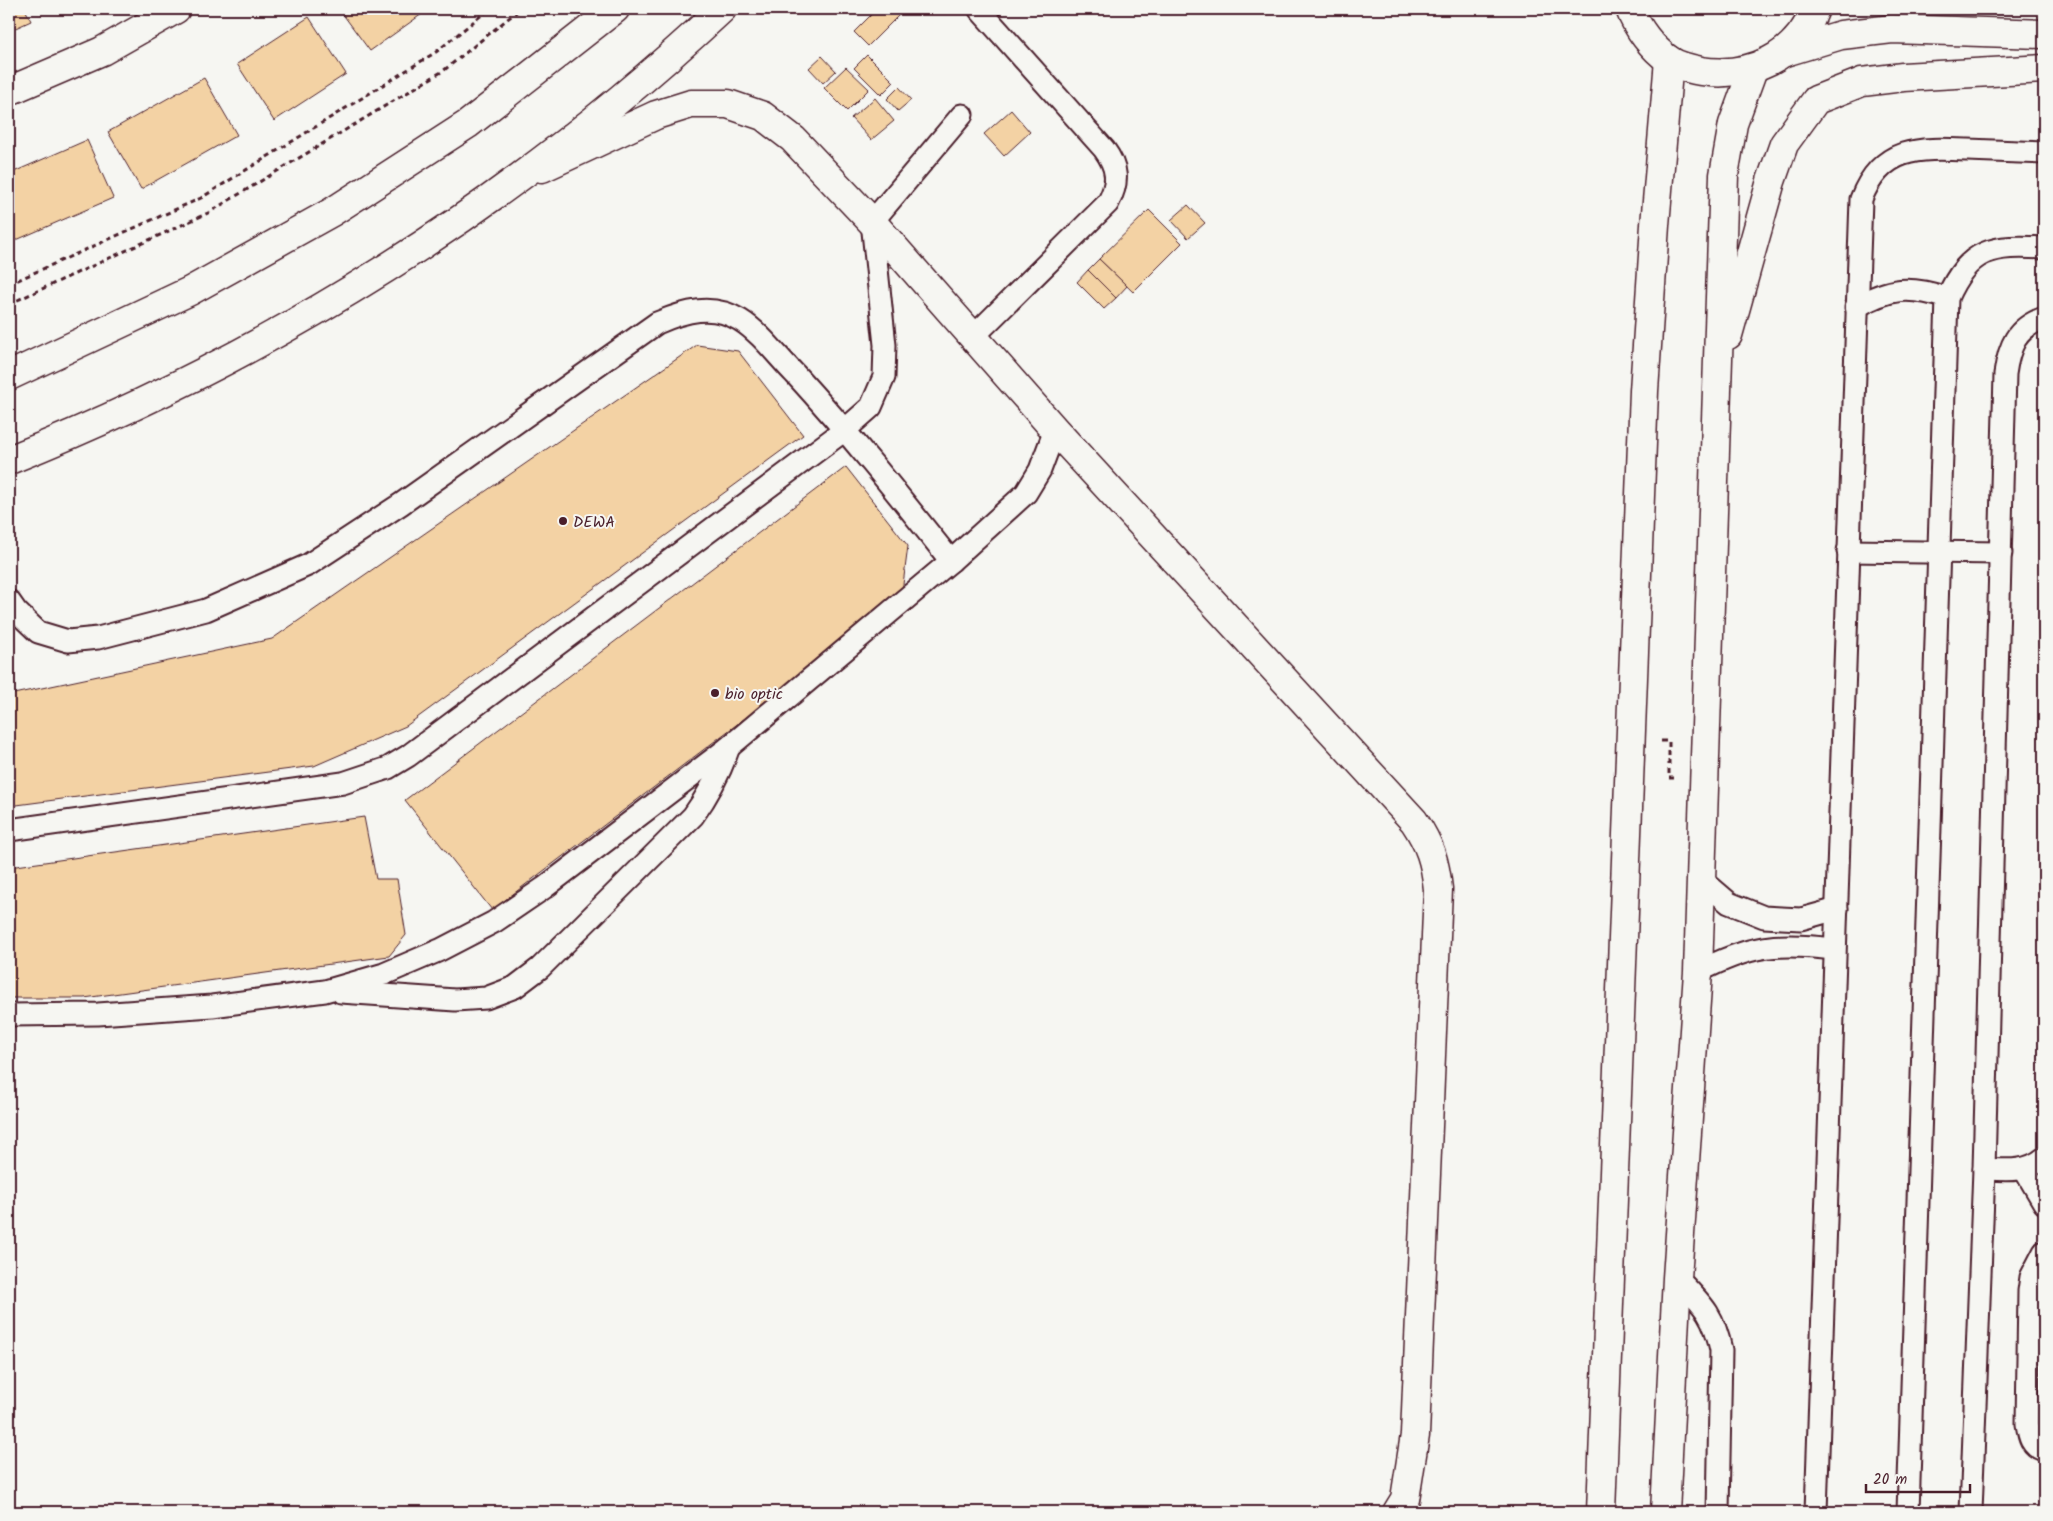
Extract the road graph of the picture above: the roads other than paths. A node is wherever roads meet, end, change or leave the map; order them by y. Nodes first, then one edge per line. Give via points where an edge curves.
1 (176, 9) edge
2 (615, 9) edge
3 (722, 9) edge
4 (979, 9) edge
5 (1630, 9) edge
6 (1815, 9) edge
7 (2044, 34) edge
8 (1785, 52) junction
9 (1669, 60) junction
10 (1752, 69) junction
11 (2044, 69) edge
12 (9, 91) edge
13 (962, 115) dead end
14 (2044, 153) edge
15 (515, 180) junction
16 (872, 222) junction
17 (2044, 248) edge
18 (1947, 298) junction
19 (1856, 307) junction
20 (2044, 318) edge
21 (972, 337) junction
22 (9, 376) edge
23 (1716, 377) junction
24 (846, 429) junction
25 (1055, 430) junction
26 (9, 460) edge
27 (1848, 551) junction
28 (1938, 552) junction
29 (2001, 553) junction
30 (951, 561) junction
31 (11, 612) edge
32 (729, 747) junction
33 (9, 830) edge
34 (1701, 879) junction
35 (1837, 909) junction
36 (1834, 949) junction
37 (1698, 972) junction
38 (325, 991) junction
39 (9, 1015) edge
40 (2044, 1158) edge
41 (2024, 1169) junction
42 (1984, 1170) junction
43 (2044, 1203) edge
44 (2044, 1252) edge
45 (1677, 1278) junction
46 (2044, 1450) edge
47 (1397, 1512) edge
48 (1601, 1512) edge
49 (1665, 1512) edge
50 (1718, 1512) edge
51 (1816, 1512) edge
52 (1908, 1512) edge
53 (1971, 1512) edge

1 - 12 street via 102,51
2 - 22 street via 468,124 332,212 190,291
3 - 15 street via 666,62
4 - 21 lane via 1104,149 1113,161 1117,175 1108,203
5 - 9 street via 1637,26
6 - 8 street via 1809,24
7 - 8 street via 1892,29 1841,35
8 - 10 street
9 - 10 street via 1693,69 1723,74
9 - 48 street via 1644,391
10 - 23 street via 1733,124 1724,175
11 - 23 street via 1862,82 1816,100 1784,144
13 - 16 lane
14 - 19 lane via 1918,149 1888,160 1876,171 1861,199
15 - 16 street via 656,115 691,104 728,104 763,116 793,139
15 - 26 street via 379,274 236,356 87,429
16 - 21 street
16 - 24 lane via 885,344 884,377 871,407
17 - 18 lane via 1997,248 1974,258 1957,276
18 - 19 lane via 1924,291 1900,289 1877,295
18 - 28 lane
19 - 27 lane
20 - 29 lane via 2033,322 2018,336 2008,354
21 - 25 street
23 - 34 street
24 - 30 lane
24 - 31 lane via 740,320 713,310 684,312 657,323 401,504 308,565 206,610 98,638 68,641 38,632
24 - 33 lane via 388,768 343,783
25 - 30 lane via 1040,470 1026,493
25 - 47 street via 1414,821 1428,841 1438,889 1415,1435 1405,1499
27 - 28 lane
27 - 35 lane
28 - 29 lane
28 - 52 lane
29 - 42 lane
30 - 32 lane
32 - 38 lane via 544,888 494,922 384,974
32 - 38 lane via 721,772 693,816 540,968 515,987 486,998 455,1000
34 - 35 lane via 1729,903 1764,917 1801,919
34 - 37 street
35 - 36 lane
36 - 37 lane via 1799,945 1764,947 1730,956
36 - 51 lane
37 - 45 street
38 - 39 lane via 203,1007 98,1014
40 - 41 lane
41 - 42 lane
41 - 43 lane
42 - 53 lane
44 - 46 lane via 2031,1277 2029,1291 2027,1424 2029,1438 2038,1449
45 - 49 street
45 - 50 lane via 1708,1311 1722,1350

